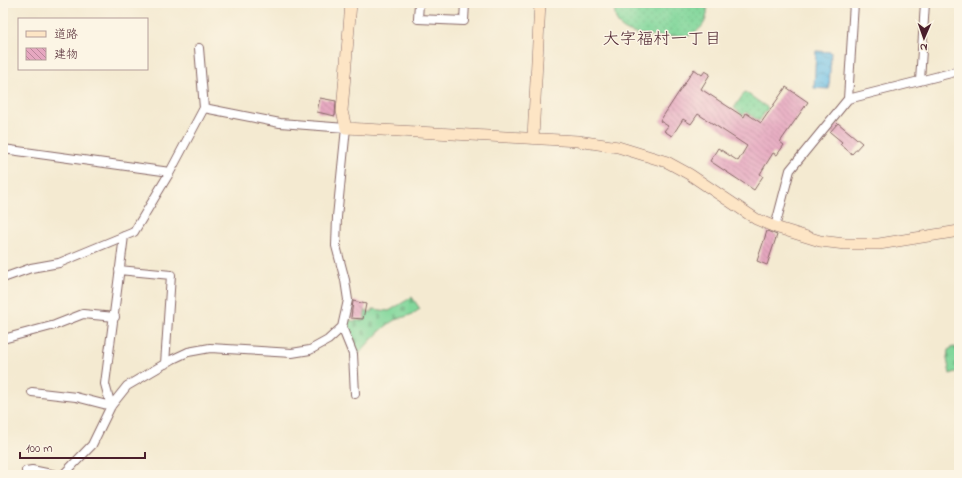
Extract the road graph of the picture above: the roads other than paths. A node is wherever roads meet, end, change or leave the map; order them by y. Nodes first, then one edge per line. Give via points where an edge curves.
1 (351, 3) edge
2 (419, 3) edge
3 (465, 3) edge
4 (540, 3) edge
5 (854, 3) edge
6 (925, 3) edge
7 (199, 48) dead end
8 (959, 72) edge
9 (920, 81) junction
10 (848, 99) junction
11 (204, 108) junction
12 (346, 128) junction
13 (533, 138) junction
14 (3, 149) edge
15 (170, 172) junction
16 (775, 227) junction
17 (959, 231) edge
18 (124, 236) junction
19 (120, 270) junction
20 (3, 278) edge
21 (115, 317) junction
22 (342, 327) junction
23 (3, 339) edge
24 (165, 364) junction
25 (32, 392) dead end
26 (355, 394) dead end
27 (111, 406) junction
28 (26, 471) dead end
29 (56, 475) edge
30 (65, 475) edge

1 - 12 street via 342,111
2 - 3 street via 418,19 464,21
4 - 13 street
5 - 10 street
6 - 9 street
7 - 11 street
8 - 9 street
9 - 10 street
10 - 16 street via 790,170
11 - 12 street via 280,123
11 - 15 street
12 - 13 street
12 - 22 street via 336,246 348,300
13 - 16 street via 598,143 667,162 696,178 741,210
14 - 15 street
15 - 18 street via 134,232
16 - 17 street via 820,241 845,244 879,244
18 - 19 street
18 - 20 street via 59,263 31,268
19 - 21 street
19 - 24 street via 171,275
21 - 23 street via 83,314 55,325
21 - 27 street via 105,384
22 - 24 street via 328,340 310,350 292,353 210,348 188,352
22 - 26 street via 352,354
24 - 27 street via 128,386
25 - 27 street via 76,397
27 - 30 street via 92,445
28 - 29 street

